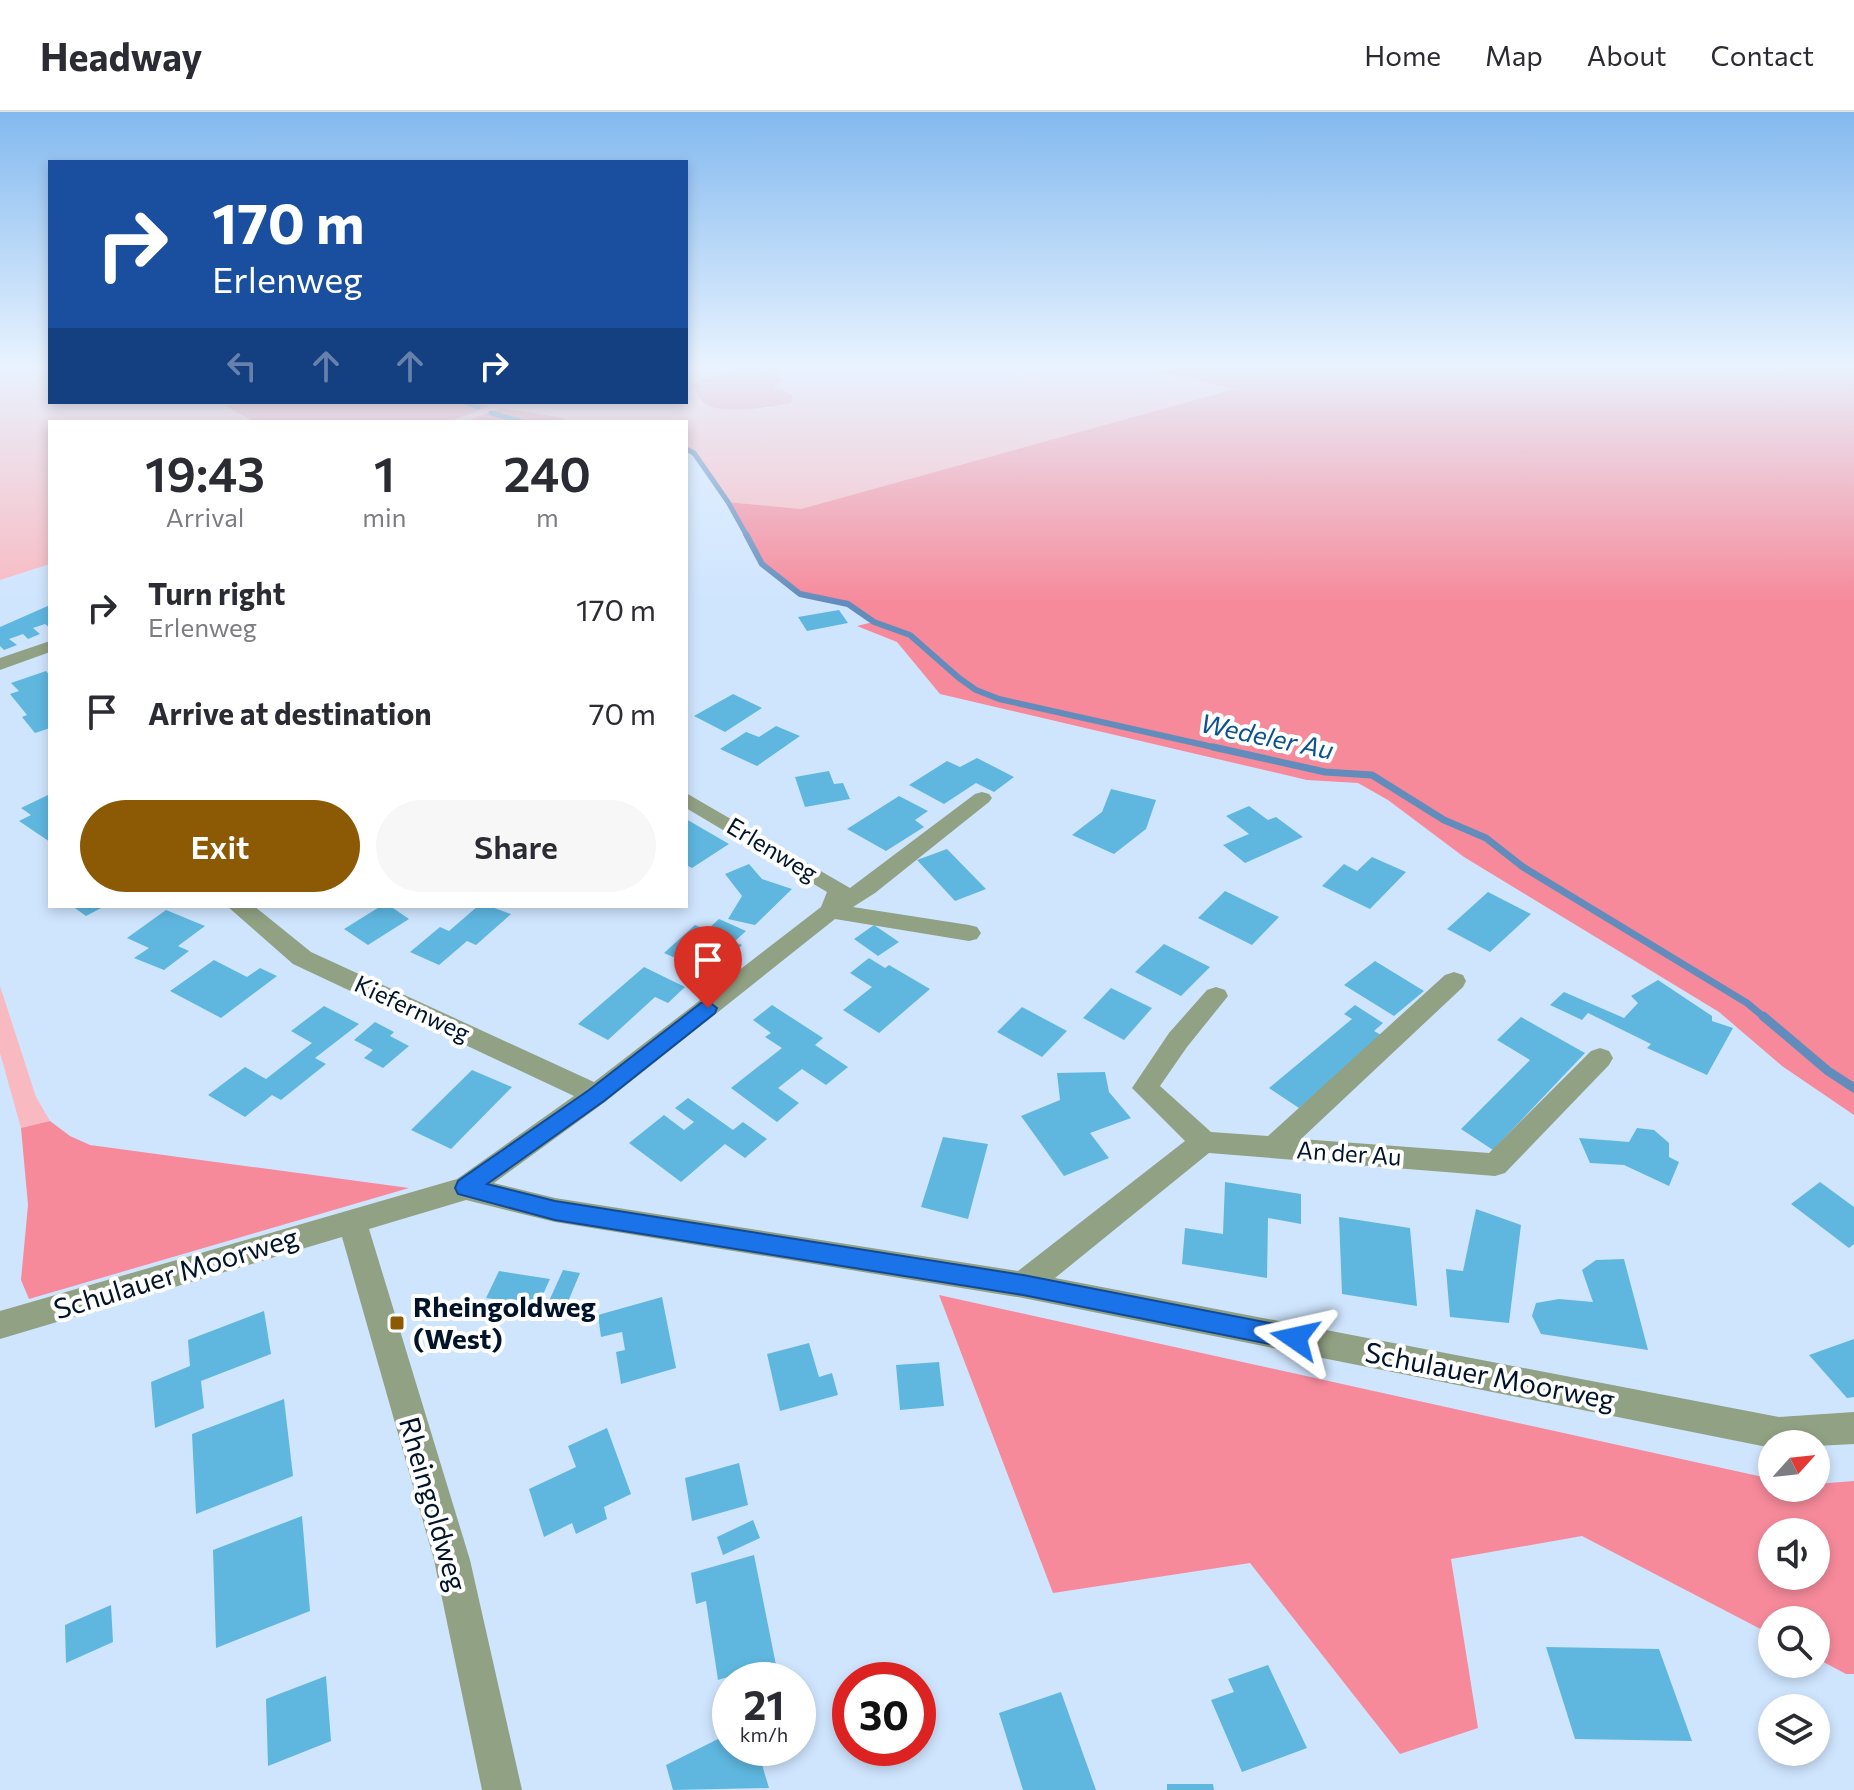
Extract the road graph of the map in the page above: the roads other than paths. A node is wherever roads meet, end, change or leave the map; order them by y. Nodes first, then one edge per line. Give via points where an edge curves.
1 (48, 647) edge
2 (0, 664) edge
3 (982, 798) dead end
4 (688, 800) edge
5 (241, 908) edge
6 (831, 910) junction
7 (969, 933) dead end
8 (1454, 981) dead end
9 (1216, 996) dead end
10 (1600, 1058) dead end
11 (596, 1095) junction
12 (1204, 1142) junction
13 (1273, 1148) junction
14 (466, 1188) junction
15 (352, 1220) junction
16 (1023, 1285) junction
17 (0, 1325) edge
18 (1854, 1428) edge
19 (502, 1790) edge

1 - 2 street
3 - 6 street
4 - 6 street, Erlenweg via 839,889
5 - 11 street, Kiefernweg via 302,958
6 - 7 street, Erlenweg
6 - 11 street, Erlenweg
8 - 13 street
9 - 12 street via 1145,1088
10 - 13 street, An der Au via 1495,1165
11 - 14 street, Erlenweg
12 - 13 street, An der Au
12 - 16 street
14 - 15 street, Erlenweg
14 - 16 street, Schulauer Moorweg via 555,1210
15 - 17 street, Schulauer Moorweg
15 - 19 street, Rheingoldweg via 452,1560
16 - 18 street, Schulauer Moorweg via 1779,1433

